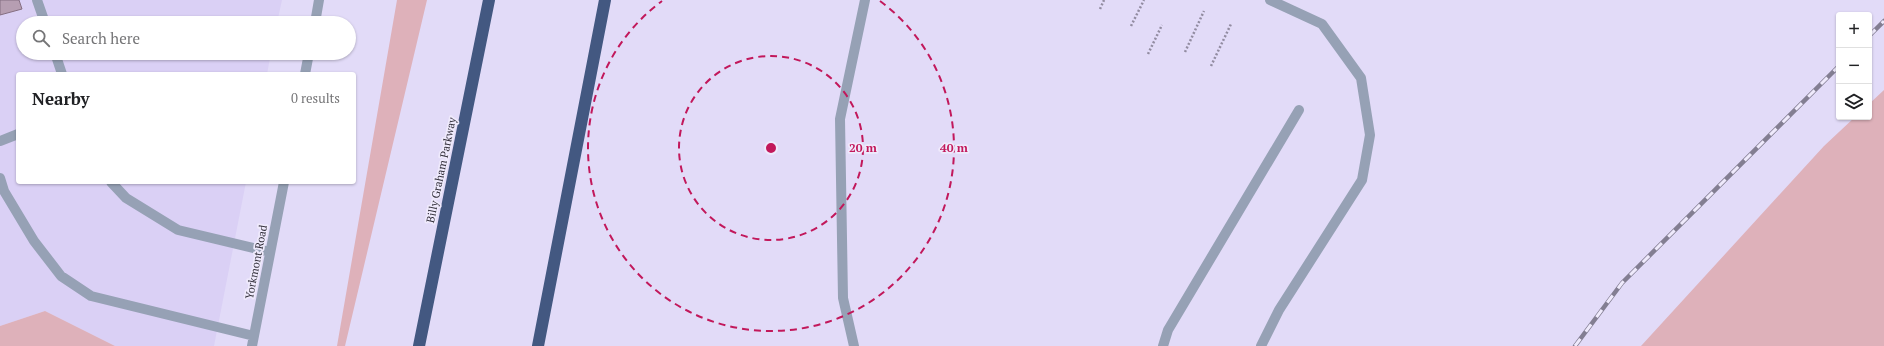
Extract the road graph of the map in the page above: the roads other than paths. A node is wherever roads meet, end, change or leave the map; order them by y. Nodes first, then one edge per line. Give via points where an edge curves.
1 (37, 0) edge
2 (319, 0) edge
3 (490, 0) edge
4 (605, 0) edge
5 (865, 0) edge
6 (1270, 0) edge
7 (43, 16) edge
8 (316, 16) edge
9 (57, 60) edge
10 (308, 60) edge
11 (61, 72) edge
12 (305, 72) edge
13 (1299, 110) dead end
14 (16, 135) edge
15 (0, 141) edge
16 (0, 178) edge
17 (113, 184) edge
18 (284, 184) edge
19 (270, 252) junction
20 (253, 341) edge
21 (419, 346) edge
22 (538, 346) edge
23 (854, 346) edge
24 (1163, 346) edge
25 (1261, 346) edge

1 - 7 street
2 - 8 street
3 - 21 highway, Billy Graham Parkway
4 - 22 highway
5 - 23 street via 840,119 843,298
6 - 25 street via 1322,24 1362,78 1370,135 1362,180 1279,310
9 - 11 street
10 - 12 street
13 - 24 street via 1168,330
14 - 15 street
16 - 20 street via 4,191 34,241 61,276 91,296
17 - 19 street via 126,198 178,230
18 - 19 street, Yorkmont Road
19 - 20 street, Yorkmont Road

